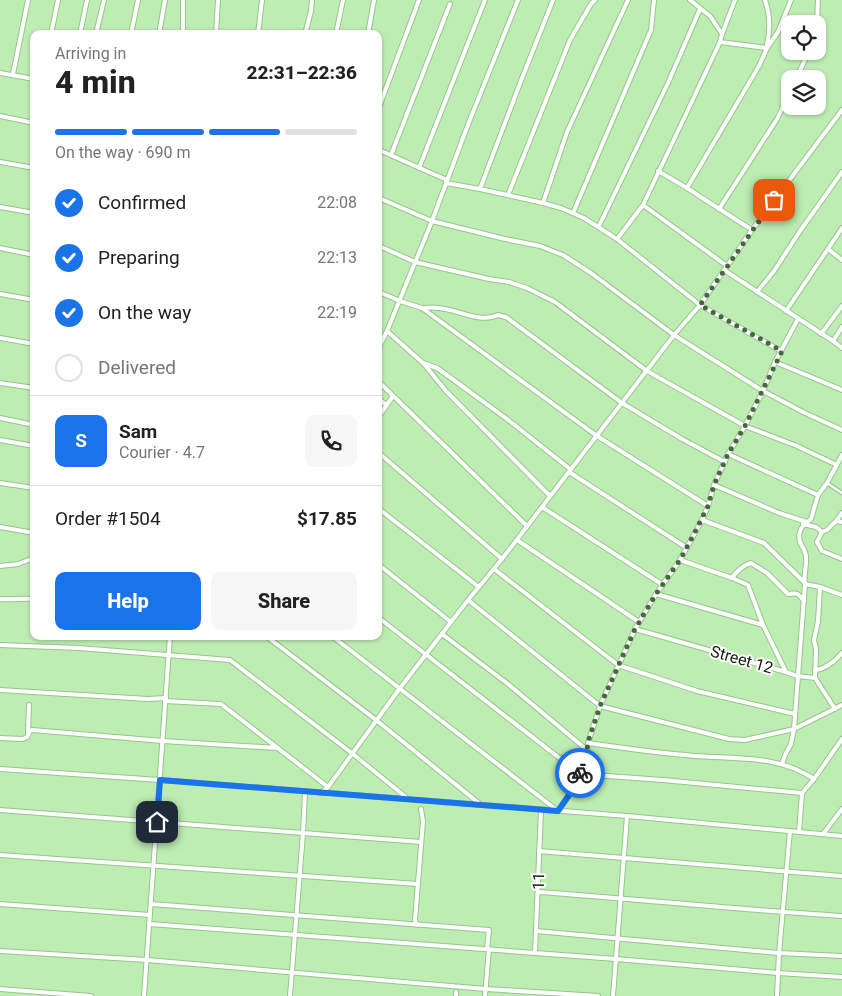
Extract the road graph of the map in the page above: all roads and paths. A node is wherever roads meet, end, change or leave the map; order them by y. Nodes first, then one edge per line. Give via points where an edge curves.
1 (28, 0) edge
2 (58, 0) edge
3 (87, 0) edge
4 (104, 0) edge
5 (138, 0) edge
6 (165, 0) edge
7 (184, 0) edge
8 (218, 0) edge
9 (262, 0) edge
10 (312, 0) edge
11 (343, 0) edge
12 (374, 0) edge
13 (419, 0) edge
14 (485, 0) edge
15 (518, 0) edge
16 (554, 0) edge
17 (595, 0) edge
18 (628, 0) edge
19 (654, 0) edge
20 (690, 0) edge
21 (736, 0) edge
22 (765, 0) edge
23 (791, 0) edge
24 (818, 0) edge
25 (696, 2) edge
26 (450, 4) dead end
27 (700, 9) junction
28 (817, 15) edge
29 (52, 30) edge
30 (81, 30) edge
31 (97, 30) edge
32 (132, 30) edge
33 (160, 30) edge
34 (183, 30) edge
35 (216, 30) edge
36 (258, 30) edge
37 (306, 30) edge
38 (337, 30) edge
39 (369, 30) edge
40 (722, 34) junction
41 (720, 42) junction
42 (767, 48) junction
43 (0, 73) edge
44 (12, 74) junction
45 (30, 78) edge
46 (382, 99) edge
47 (842, 110) edge
48 (781, 111) edge
49 (0, 116) edge
50 (30, 122) edge
51 (382, 151) edge
52 (391, 155) junction
53 (0, 162) edge
54 (30, 167) edge
55 (419, 168) junction
56 (658, 171) junction
57 (842, 172) edge
58 (446, 181) junction
59 (688, 188) junction
60 (480, 189) junction
61 (508, 195) junction
62 (382, 199) edge
63 (543, 203) junction
64 (643, 205) junction
65 (0, 207) edge
66 (719, 209) junction
67 (30, 212) edge
68 (573, 212) junction
69 (432, 221) junction
70 (598, 226) junction
71 (842, 228) edge
72 (752, 230) junction
73 (617, 239) junction
74 (382, 247) edge
75 (0, 248) edge
76 (828, 249) junction
77 (30, 254) edge
78 (842, 260) edge
79 (415, 262) junction
80 (727, 266) junction
81 (724, 270) junction
82 (757, 292) junction
83 (382, 293) edge
84 (0, 294) edge
85 (30, 299) edge
86 (400, 301) junction
87 (700, 305) junction
88 (842, 306) edge
89 (422, 308) junction
90 (786, 311) junction
91 (798, 319) junction
92 (842, 327) edge
93 (387, 331) junction
94 (821, 334) junction
95 (674, 335) junction
96 (0, 338) edge
97 (382, 340) edge
98 (833, 341) junction
99 (30, 343) edge
100 (842, 348) edge
101 (782, 351) junction
102 (776, 362) junction
103 (423, 363) junction
104 (646, 371) junction
105 (0, 382) edge
106 (382, 385) edge
107 (30, 387) edge
108 (842, 390) edge
109 (763, 391) junction
110 (393, 396) junction
111 (382, 402) edge
112 (622, 403) junction
113 (386, 405) junction
114 (382, 411) edge
115 (0, 418) edge
116 (30, 424) edge
117 (745, 426) junction
118 (842, 430) edge
119 (596, 436) junction
120 (0, 440) edge
121 (30, 445) edge
122 (728, 454) junction
123 (842, 455) edge
124 (382, 456) edge
125 (725, 462) junction
126 (837, 465) junction
127 (570, 471) junction
128 (0, 483) edge
129 (827, 483) junction
130 (714, 485) junction
131 (30, 487) edge
132 (842, 493) edge
133 (818, 495) junction
134 (550, 496) junction
135 (708, 506) junction
136 (542, 507) junction
137 (382, 511) edge
138 (842, 513) edge
139 (702, 520) junction
140 (836, 520) junction
141 (842, 522) edge
142 (805, 523) junction
143 (527, 526) junction
144 (0, 527) edge
145 (30, 532) edge
146 (822, 532) junction
147 (518, 540) junction
148 (687, 548) junction
149 (502, 559) junction
150 (842, 559) edge
151 (30, 560) edge
152 (680, 560) junction
153 (0, 566) edge
154 (382, 566) edge
155 (494, 569) junction
156 (732, 578) junction
157 (804, 583) junction
158 (663, 585) junction
159 (479, 587) junction
160 (820, 587) junction
161 (656, 594) junction
162 (842, 596) edge
163 (30, 598) edge
164 (0, 600) edge
165 (468, 600) junction
166 (804, 600) junction
167 (382, 620) edge
168 (451, 622) junction
169 (639, 622) junction
170 (763, 625) junction
171 (635, 629) junction
172 (442, 634) junction
173 (170, 640) edge
174 (271, 640) edge
175 (337, 640) edge
176 (0, 645) edge
177 (842, 653) edge
178 (426, 654) junction
179 (169, 655) junction
180 (618, 665) junction
181 (815, 670) junction
182 (786, 672) junction
183 (797, 676) junction
184 (815, 678) junction
185 (400, 688) junction
186 (0, 690) edge
187 (166, 700) junction
188 (29, 705) dead end
189 (842, 705) edge
190 (600, 706) junction
191 (835, 708) junction
192 (795, 714) junction
193 (376, 720) junction
194 (794, 729) junction
195 (28, 733) junction
196 (0, 738) edge
197 (842, 740) edge
198 (163, 741) junction
199 (588, 742) junction
200 (277, 748) junction
201 (587, 750) junction
202 (353, 754) junction
203 (782, 764) junction
204 (0, 769) edge
205 (580, 774) junction
206 (814, 779) junction
207 (160, 780) junction
208 (328, 787) junction
209 (305, 792) junction
210 (321, 793) junction
211 (802, 793) junction
212 (407, 798) junction
213 (481, 805) junction
214 (421, 809) dead end
215 (842, 809) edge
216 (0, 810) edge
217 (541, 810) junction
218 (558, 811) junction
219 (627, 816) junction
220 (157, 822) junction
221 (790, 831) junction
222 (799, 832) junction
223 (303, 833) junction
224 (823, 834) junction
225 (842, 836) edge
226 (421, 842) junction
227 (539, 851) junction
228 (0, 856) edge
229 (624, 858) junction
230 (154, 865) junction
231 (786, 872) junction
232 (299, 876) junction
233 (842, 876) edge
234 (418, 884) junction
235 (538, 892) junction
236 (621, 897) junction
237 (0, 904) edge
238 (151, 904) junction
239 (783, 913) junction
240 (150, 915) junction
241 (296, 916) junction
242 (842, 916) edge
243 (150, 924) junction
244 (416, 925) junction
245 (536, 931) junction
246 (295, 935) junction
247 (618, 937) junction
248 (488, 949) junction
249 (0, 951) edge
250 (535, 952) junction
251 (779, 953) junction
252 (842, 956) edge
253 (616, 958) junction
254 (147, 960) junction
255 (292, 972) junction
256 (778, 973) junction
257 (842, 977) edge
258 (0, 989) edge
259 (486, 989) junction
260 (91, 996) edge
261 (144, 996) edge
262 (290, 996) edge
263 (485, 996) edge
264 (598, 996) edge
265 (613, 996) edge
266 (777, 996) edge

1 - 44 street
2 - 29 street
3 - 30 street
4 - 31 street
5 - 32 street
6 - 33 street
7 - 34 street
8 - 35 street
9 - 36 street
10 - 37 street
11 - 38 street
12 - 39 street
13 - 46 street
14 - 55 street
15 - 58 street
16 - 60 street
17 - 61 street via 570,40
18 - 63 street via 567,132
19 - 68 street via 651,30
20 - 25 street
21 - 40 street
22 - 42 street via 769,17
23 - 42 street via 778,32
24 - 28 street
25 - 27 street
26 - 52 street
27 - 40 street via 710,16
27 - 70 street
40 - 41 street
41 - 42 street
41 - 56 street
42 - 59 street
43 - 44 street
44 - 45 street
47 - 72 street
48 - 66 street
49 - 50 street
51 - 52 street
52 - 55 street
53 - 54 street
55 - 58 street
56 - 59 street
56 - 64 street
57 - 82 street
58 - 60 street
58 - 69 street
59 - 66 street
60 - 61 street
61 - 63 street
62 - 69 street
63 - 68 street
64 - 73 street
64 - 80 street
65 - 67 street
66 - 72 street
68 - 70 street
69 - 79 street
69 - 95 street via 540,246 563,255 591,272
70 - 73 street
71 - 76 street
72 - 80 street
73 - 87 street
74 - 79 street
75 - 77 street
76 - 78 street
76 - 90 street
79 - 86 street
79 - 104 street via 527,288 554,302
80 - 81 street
81 - 82 street
81 - 87 street
82 - 90 street
83 - 86 street
84 - 85 street
86 - 89 street
86 - 93 street
87 - 95 street
87 - 101 street
88 - 94 street
89 - 112 street via 439,308 484,319 498,314 506,317
89 - 119 street
90 - 91 street
91 - 94 street
91 - 101 street
92 - 98 street
93 - 97 street
93 - 103 street
94 - 98 street
95 - 104 street
95 - 109 street
96 - 99 street
98 - 100 street
101 - 102 street
102 - 108 street
102 - 109 street
103 - 127 street via 437,368 507,419
103 - 134 street via 446,391
104 - 112 street
104 - 117 street
105 - 107 street
106 - 110 street
109 - 117 street
109 - 118 street
110 - 113 street
110 - 143 street
111 - 113 street
112 - 119 street
112 - 125 street
113 - 114 street
115 - 116 street
117 - 122 street
117 - 126 street
119 - 127 street
119 - 135 street
120 - 121 street
122 - 125 street
122 - 133 street
123 - 126 street
124 - 149 street
125 - 130 street
126 - 129 street
127 - 134 street
127 - 148 street
128 - 131 street
129 - 132 street
129 - 133 street
130 - 135 street
130 - 142 street
133 - 142 street via 811,519
134 - 136 street
135 - 139 street
136 - 143 street
136 - 158 street
137 - 159 street
138 - 140 street
139 - 148 street
139 - 157 street via 764,543
140 - 141 street
140 - 146 street
142 - 146 street
142 - 157 street via 800,529 800,541 806,554
143 - 147 street
144 - 145 street
146 - 150 street via 817,542 822,551
147 - 149 street
147 - 169 street
148 - 152 street
149 - 155 street
151 - 153 street
152 - 156 street
152 - 158 street
154 - 168 street
155 - 159 street
155 - 180 street
156 - 166 street via 751,563 767,573 788,594 798,594
156 - 170 street via 748,585
157 - 160 street
157 - 166 street
158 - 161 street
159 - 165 street
160 - 162 street
160 - 181 street via 814,640
161 - 169 street
161 - 170 street
163 - 164 street
165 - 168 street
165 - 190 street
166 - 183 street
167 - 178 street
168 - 172 street
169 - 171 street
170 - 182 street
171 - 180 street
171 - 182 street, Street 12
172 - 178 street
172 - 201 street
173 - 179 street
174 - 193 street
175 - 185 street
176 - 179 street
177 - 181 street via 826,667
178 - 185 street
178 - 205 street
179 - 187 street
179 - 202 street via 230,660
180 - 190 street
180 - 192 street via 697,691
181 - 184 street
182 - 183 street, Street 12
183 - 184 street, Street 12
183 - 192 street
184 - 191 street
185 - 193 street
185 - 218 street
186 - 187 street
187 - 198 street
187 - 200 street via 221,704
188 - 195 street
189 - 191 street
190 - 194 street via 729,739 745,740
190 - 199 street
191 - 194 street
192 - 194 street
193 - 202 street
193 - 213 street
194 - 203 street
195 - 196 street via 23,739
195 - 198 street via 32,730
197 - 206 street
198 - 200 street
198 - 207 street
199 - 201 street
199 - 203 street via 618,748
200 - 208 street
201 - 205 street
202 - 208 street
202 - 212 street
203 - 206 street
204 - 207 street
205 - 211 street
205 - 218 street
206 - 211 street
207 - 209 street
207 - 220 street
208 - 210 street
209 - 210 street
209 - 223 street
210 - 212 street
211 - 222 street
212 - 213 street
213 - 217 street
214 - 226 street
215 - 224 street
216 - 220 street
217 - 218 street
217 - 227 street, 11
218 - 219 street
219 - 221 street
219 - 229 street
220 - 223 street
220 - 230 street
221 - 222 street
221 - 231 street
222 - 224 street
223 - 226 street
223 - 232 street
224 - 225 street
226 - 234 street
227 - 229 street
227 - 235 street, 11
228 - 230 street
229 - 231 street
229 - 236 street
230 - 232 street
230 - 238 street
231 - 233 street
231 - 239 street
232 - 234 street
232 - 241 street
234 - 244 street
235 - 236 street
235 - 245 street, 11
236 - 239 street
236 - 247 street
237 - 240 street
238 - 240 street
238 - 241 street
239 - 242 street
239 - 251 street
240 - 243 street
241 - 244 street
241 - 246 street
243 - 246 street
243 - 254 street
244 - 248 street via 489,930
245 - 247 street
245 - 250 street, 11
246 - 248 street
246 - 255 street
247 - 251 street
247 - 253 street
248 - 250 street
248 - 259 street
249 - 254 street
250 - 253 street
251 - 252 street
251 - 256 street
253 - 256 street
253 - 265 street
254 - 255 street
254 - 261 street
255 - 259 street
255 - 262 street
256 - 257 street
256 - 266 street
258 - 260 street
259 - 263 street
259 - 264 street

